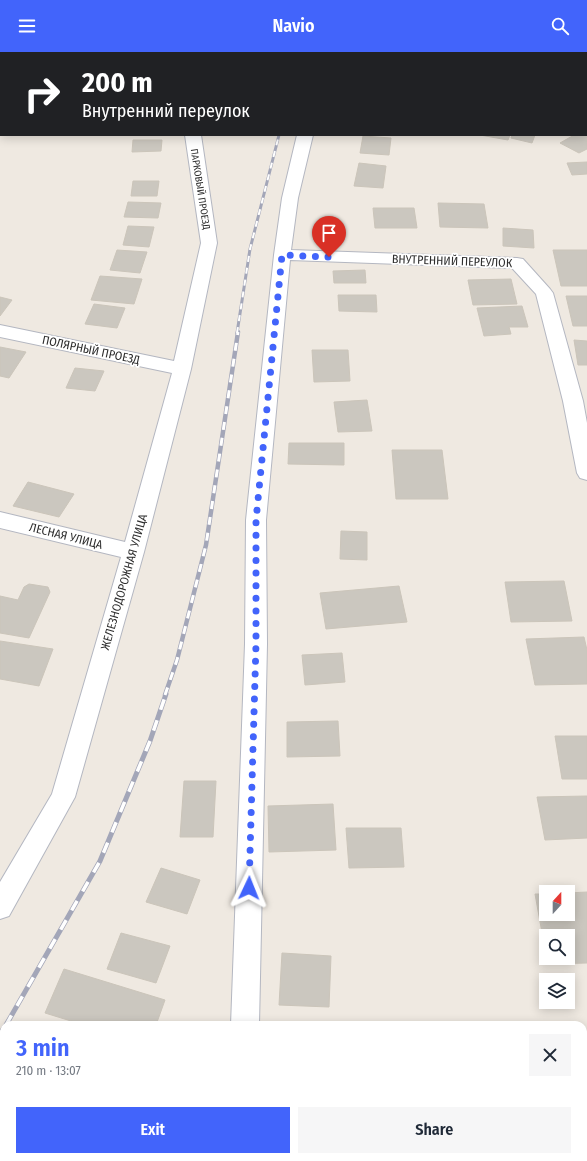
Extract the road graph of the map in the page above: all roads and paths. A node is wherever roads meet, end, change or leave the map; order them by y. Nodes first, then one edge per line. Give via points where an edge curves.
1 (193, 136) edge
2 (305, 136) edge
3 (209, 243) joint
4 (282, 255) junction
5 (0, 331) edge
6 (182, 369) junction
7 (587, 473) edge
8 (0, 520) edge
9 (133, 552) junction
10 (0, 907) edge
11 (245, 1021) edge

1 - 3 street, ПАРКОВЫЙ ПРОЕЗД
2 - 4 street via 290,198
3 - 6 street, ЖЕЛЕЗНОДОРОЖНАЯ УЛИЦА
4 - 7 street, ВНУТРЕННИЙ ПЕРЕУЛОК via 517,263 544,293 573,401
4 - 11 street via 256,520 256,644
5 - 6 street, ПОЛЯРНЫЙ ПРОЕЗД
6 - 9 street, ЖЕЛЕЗНОДОРОЖНАЯ УЛИЦА
8 - 9 street, ЛЕСНАЯ УЛИЦА
9 - 10 street, ЖЕЛЕЗНОДОРОЖНАЯ УЛИЦА via 63,796

